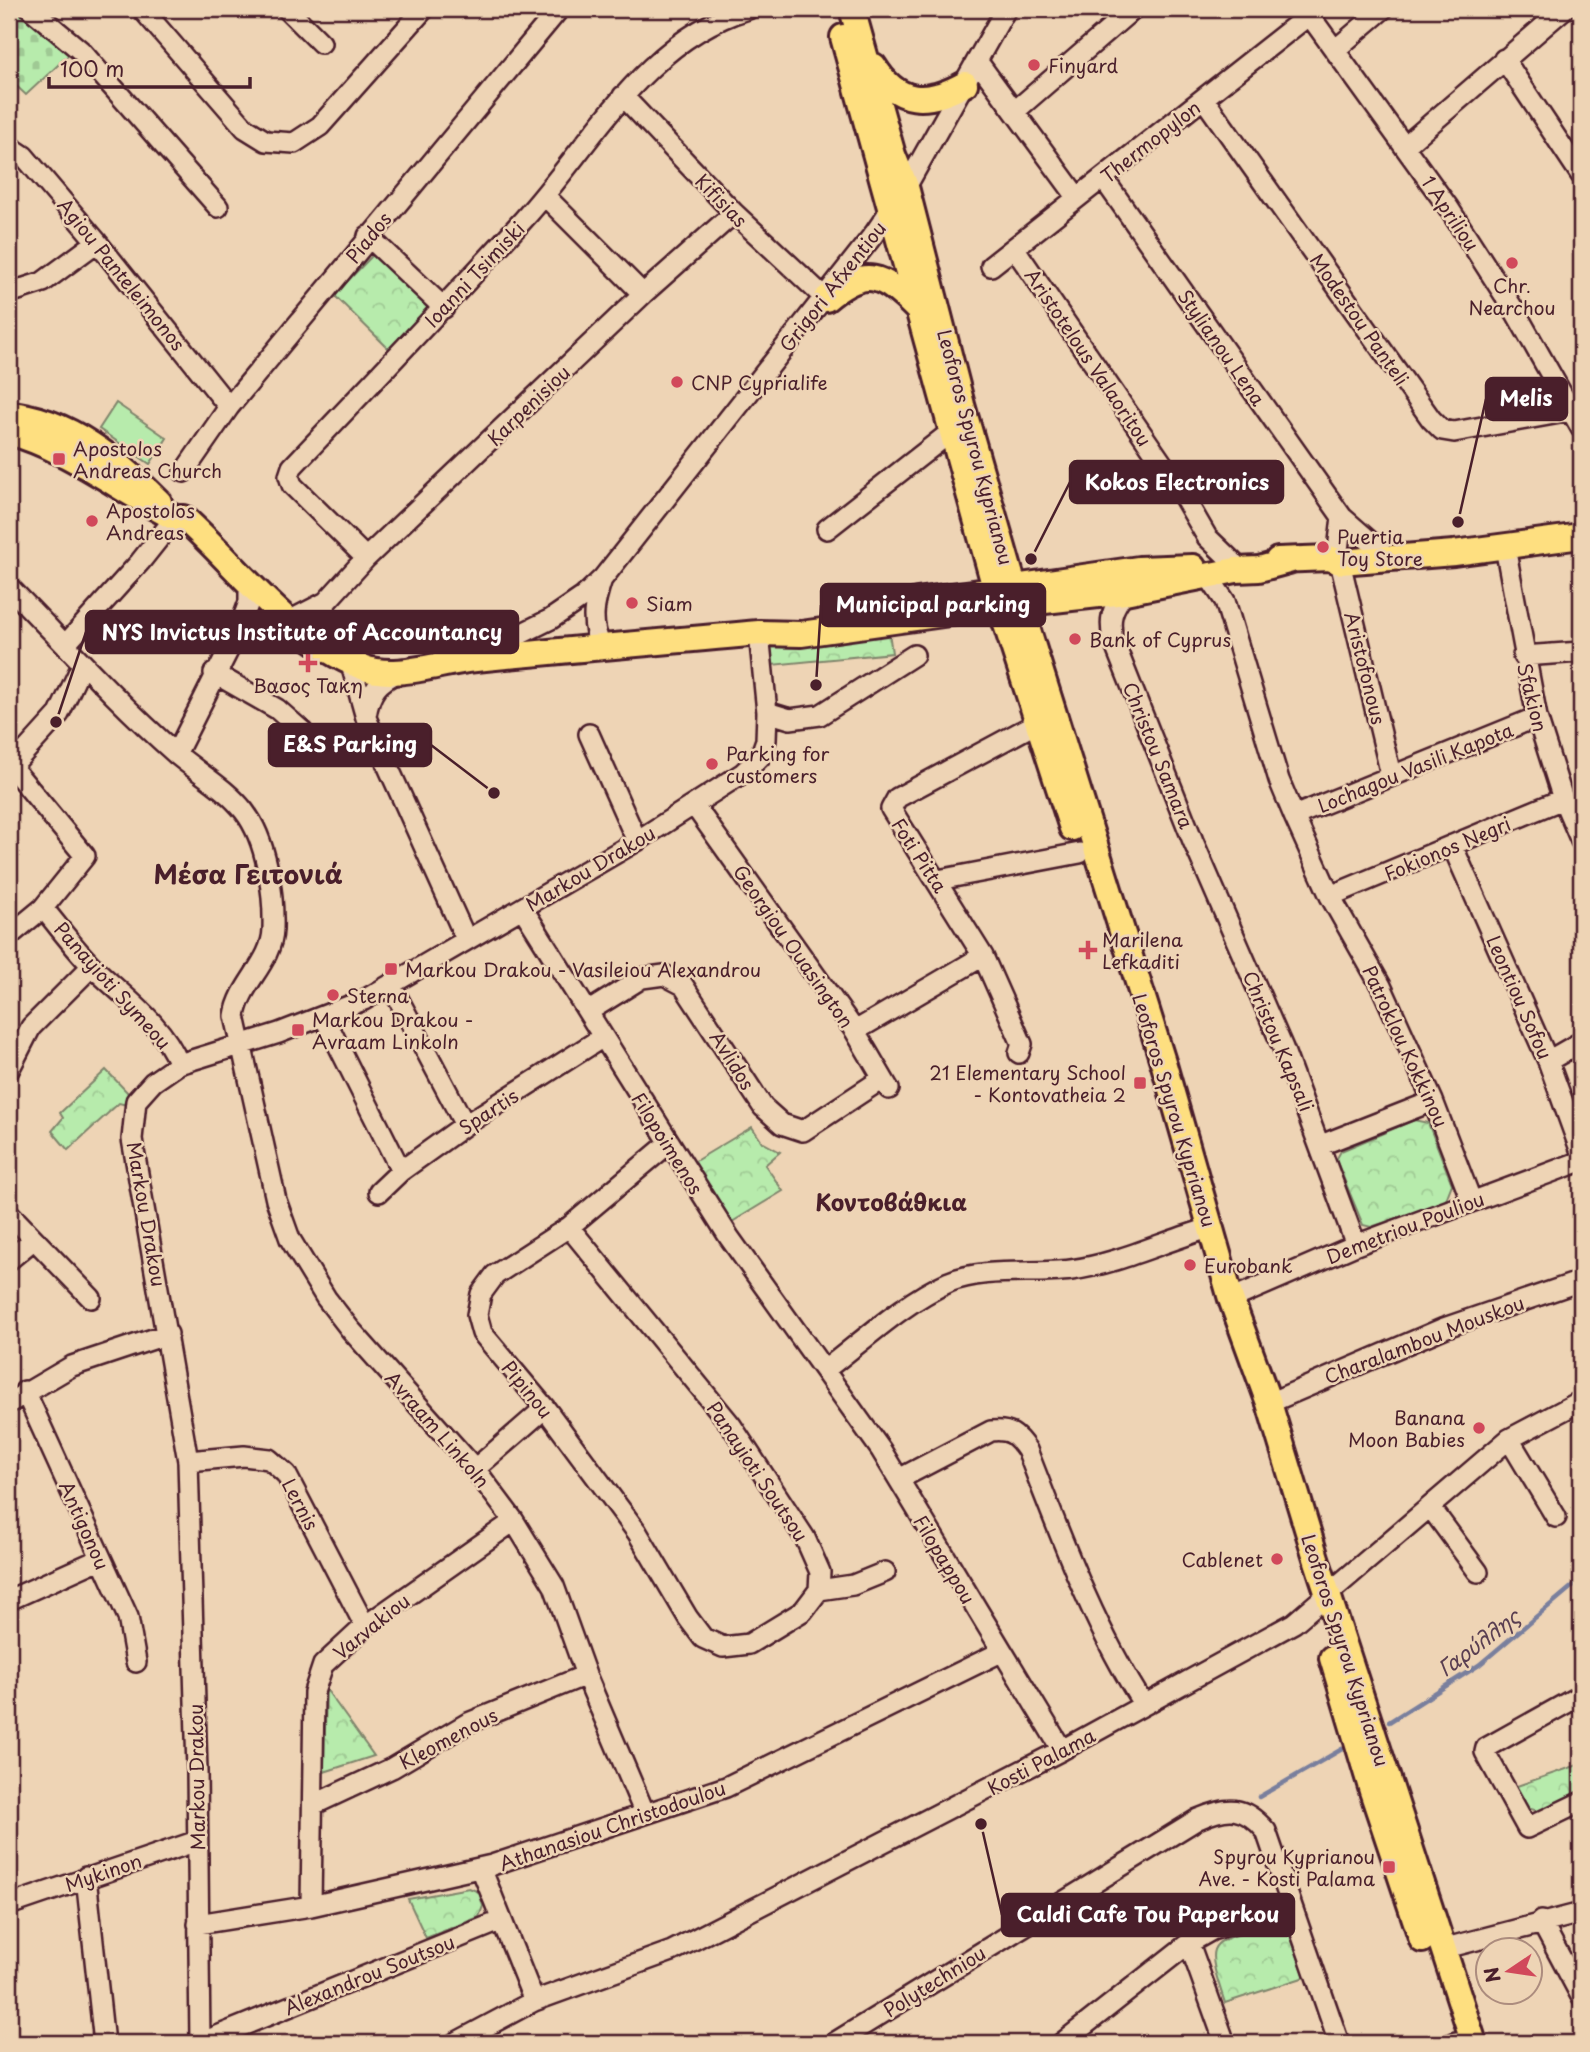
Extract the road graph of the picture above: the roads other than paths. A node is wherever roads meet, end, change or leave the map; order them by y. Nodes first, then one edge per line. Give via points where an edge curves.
1 (31, 9) edge
2 (142, 9) edge
3 (288, 9) edge
4 (559, 9) edge
5 (748, 9) edge
6 (835, 9) edge
7 (852, 9) edge
8 (1006, 9) edge
9 (1133, 9) edge
10 (1384, 9) edge
11 (1564, 9) edge
12 (422, 10) edge
13 (725, 12) edge
14 (1307, 12) edge
15 (1543, 15) edge
16 (321, 43) dead end
17 (1335, 50) junction
18 (864, 51) junction
19 (1504, 59) junction
20 (978, 62) junction
21 (965, 84) junction
22 (623, 96) junction
23 (1204, 99) junction
24 (1015, 111) junction
25 (9, 146) edge
26 (1405, 146) junction
27 (1578, 164) edge
28 (1103, 178) junction
29 (906, 187) junction
30 (545, 196) junction
31 (1077, 197) junction
32 (218, 207) dead end
33 (890, 211) junction
34 (734, 213) junction
35 (368, 236) junction
36 (97, 242) junction
37 (1015, 249) junction
38 (991, 266) dead end
39 (9, 293) edge
40 (643, 294) junction
41 (825, 299) junction
42 (444, 308) junction
43 (918, 309) junction
44 (229, 407) junction
45 (9, 414) edge
46 (1576, 420) edge
47 (952, 431) junction
48 (9, 432) edge
49 (184, 472) dead end
50 (1342, 517) junction
51 (175, 518) junction
52 (827, 529) dead end
53 (1581, 536) edge
54 (1208, 537) junction
55 (1505, 547) junction
56 (366, 558) junction
57 (1389, 558) junction
58 (1334, 560) junction
59 (1234, 566) junction
60 (1205, 571) junction
61 (603, 578) junction
62 (244, 580) junction
63 (9, 587) edge
64 (1125, 592) junction
65 (1007, 596) junction
66 (1225, 601) junction
67 (326, 602) junction
68 (290, 620) junction
69 (759, 633) junction
70 (320, 643) junction
71 (66, 644) junction
72 (602, 647) junction
73 (1581, 652) edge
74 (914, 654) dead end
75 (1523, 656) junction
76 (466, 660) junction
77 (350, 661) junction
78 (82, 665) junction
79 (401, 670) junction
80 (214, 673) junction
81 (767, 712) junction
82 (1536, 717) junction
83 (366, 718) junction
84 (1037, 723) junction
85 (302, 730) dead end
86 (589, 734) dead end
87 (176, 754) junction
88 (10, 765) edge
89 (1391, 775) junction
90 (1563, 799) junction
91 (694, 805) junction
92 (1294, 816) junction
93 (637, 841) junction
94 (1193, 841) joint
95 (1581, 841) edge
96 (1452, 845) junction
97 (1080, 852) junction
98 (938, 880) junction
99 (1330, 896) junction
100 (43, 908) junction
101 (523, 909) junction
102 (9, 936) edge
103 (466, 939) junction
104 (983, 956) junction
105 (92, 966) junction
106 (391, 985) junction
107 (589, 1012) junction
108 (324, 1017) junction
109 (855, 1031) junction
110 (603, 1037) junction
111 (1581, 1042) edge
112 (241, 1045) junction
113 (1018, 1054) dead end
114 (1548, 1061) junction
115 (179, 1063) junction
116 (9, 1070) edge
117 (886, 1084) joint
118 (1433, 1101) junction
119 (465, 1125) junction
120 (668, 1144) junction
121 (1321, 1145) junction
122 (1581, 1152) edge
123 (1581, 1161) edge
124 (401, 1171) junction
125 (379, 1192) dead end
126 (1471, 1200) junction
127 (9, 1213) edge
128 (569, 1227) junction
129 (1200, 1231) junction
130 (33, 1240) junction
131 (1356, 1245) junction
132 (9, 1260) edge
133 (1581, 1281) edge
134 (91, 1298) dead end
135 (1231, 1298) junction
136 (168, 1334) junction
137 (826, 1369) junction
138 (25, 1391) junction
139 (1269, 1402) junction
140 (1581, 1402) edge
141 (9, 1403) edge
142 (545, 1408) junction
143 (1509, 1439) junction
144 (188, 1461) junction
145 (475, 1469) junction
146 (899, 1479) junction
147 (1431, 1508) junction
148 (1556, 1517) dead end
149 (514, 1521) junction
150 (100, 1559) junction
151 (885, 1572) dead end
152 (1478, 1572) dead end
153 (819, 1590) junction
154 (9, 1600) edge
155 (1323, 1600) junction
156 (365, 1626) junction
157 (1001, 1652) junction
158 (136, 1661) dead end
159 (586, 1675) junction
160 (1581, 1695) edge
161 (1144, 1705) junction
162 (1062, 1750) junction
163 (1581, 1802) edge
164 (313, 1805) junction
165 (645, 1814) junction
166 (197, 1841) junction
167 (481, 1868) junction
168 (86, 1877) junction
169 (9, 1905) edge
170 (1290, 1905) junction
171 (311, 1906) junction
172 (1581, 1913) edge
173 (500, 1921) junction
174 (1541, 1921) junction
175 (198, 1924) junction
176 (1189, 1943) junction
177 (1442, 1949) junction
178 (1581, 1996) edge
179 (534, 2001) junction
180 (104, 2043) edge
181 (200, 2043) edge
182 (454, 2043) edge
183 (834, 2043) edge
184 (1062, 2043) edge
185 (1225, 2043) edge
186 (1339, 2043) edge
187 (1455, 2043) edge
188 (1474, 2043) edge

1 - 32 street via 81,51
2 - 12 street via 245,128 266,141 294,143 320,126
3 - 16 street
4 - 35 street, Piados
5 - 13 street, Ioanni Tsimiski
6 - 33 main road, Leoforos Spyrou Kyprianou
7 - 18 main road, Leoforos Spyrou Kyprianou
8 - 20 street, Grigori Afxentiou
9 - 24 street
10 - 17 street
11 - 15 street
13 - 22 street, Ioanni Tsimiski via 656,60
14 - 17 street, 1 Apriliou
14 - 23 street, Thermopylon
15 - 19 street
17 - 26 street, 1 Apriliou
18 - 21 main road via 886,86 913,98 943,96
18 - 29 main road, Leoforos Spyrou Kyprianou
19 - 26 street
19 - 27 street
20 - 21 street, Grigori Afxentiou
20 - 24 street
21 - 29 street, Grigori Afxentiou
22 - 30 street, Ioanni Tsimiski
22 - 34 street, Kifisias
23 - 28 street, Thermopylon
23 - 46 street, Modestou Panteli via 1442,430
24 - 31 street
25 - 36 street, Agiou Panteleimonos via 24,156
26 - 46 street, 1 Apriliou via 1516,313
28 - 31 street, Thermopylon
28 - 50 street, Stylianou Lena
29 - 33 street, Grigori Afxentiou
29 - 65 main road, Leoforos Spyrou Kyprianou
30 - 40 street
30 - 42 street, Ioanni Tsimiski
31 - 37 street, Thermopylon
33 - 41 street, Grigori Afxentiou
33 - 43 main road, Leoforos Spyrou Kyprianou
34 - 40 street, Karpenisiou
34 - 41 street, Kifisias
35 - 42 street
35 - 44 street, Piados
36 - 39 street via 43,282
36 - 44 street, Agiou Panteleimonos
37 - 38 street, Thermopylon
37 - 54 street, Aristotelous Valaoritou
40 - 56 street, Karpenisiou
41 - 43 main road via 854,278 870,276 896,288
41 - 61 street, Grigori Afxentiou
42 - 56 street, Ioanni Tsimiski via 292,467 289,476 292,485
43 - 47 main road, Leoforos Spyrou Kyprianou
44 - 49 street, Piados
45 - 51 main road via 57,426 91,444 132,474
47 - 52 street
47 - 65 main road, Leoforos Spyrou Kyprianou
48 - 51 main road via 74,458
50 - 57 street, Stylianou Lena
50 - 58 street
51 - 62 main road via 205,552
51 - 71 street
53 - 55 main road
54 - 59 street, Aristotelous Valaoritou
54 - 60 street
55 - 57 main road
55 - 75 street, Sfakion
56 - 67 street, Karpenisiou
57 - 58 main road
58 - 59 main road via 1292,560 1259,569
58 - 89 street, Aristofonous
59 - 60 main road
59 - 66 street
60 - 64 main road
60 - 65 main road via 1149,568
60 - 66 street
61 - 72 street, Grigori Afxentiou via 594,619
61 - 76 street, Grigori Afxentiou via 551,619
62 - 68 main road
62 - 80 street via 249,602
63 - 71 street, Avraam Linkoln
64 - 65 main road
64 - 94 street, Christou Samara via 1109,619 1113,640
65 - 69 main road via 801,634
65 - 84 main road, Leoforos Spyrou Kyprianou
65 - 135 main road, Leoforos Spyrou Kyprianou via 1164,1065
66 - 92 street
67 - 68 street, Karpenisiou
67 - 70 street
68 - 70 main road
69 - 72 main road
69 - 81 street, Markou Drakou
70 - 77 main road
71 - 78 street, Avraam Linkoln
72 - 76 main road
73 - 75 street
74 - 81 street via 820,715 790,719
75 - 82 street, Sfakion
76 - 79 main road
77 - 79 main road via 364,668
77 - 83 street
78 - 87 street, Avraam Linkoln
78 - 88 street via 59,715
79 - 83 street via 382,680 370,694
80 - 85 street
80 - 87 street
81 - 91 street, Markou Drakou via 760,757 743,774
82 - 89 street, Lochagou Vasili Kapota
82 - 90 street, Sfakion
83 - 103 street
84 - 97 main road, Leoforos Spyrou Kyprianou
84 - 98 street, Foti Pitta via 897,798 891,809
86 - 93 street
87 - 112 street, Avraam Linkoln via 244,811 256,830 265,865 273,931 265,959 237,1001
88 - 100 street via 85,856
89 - 92 street, Lochagou Vasili Kapota
90 - 95 street, Sfakion
90 - 96 street, Fokionos Negri
91 - 93 street, Markou Drakou
91 - 109 street, Georgiou Ouasington
92 - 99 street
93 - 101 street, Markou Drakou
94 - 121 street, Christou Kapsali
96 - 99 street, Fokionos Negri
96 - 114 street, Leontiou Sofou
97 - 98 street
97 - 129 main road, Leoforos Spyrou Kyprianou
98 - 104 street, Foti Pitta
99 - 118 street, Patroklou Kokkinou via 1381,986
100 - 102 street
100 - 105 street, Panayioti Symeou
101 - 103 street, Markou Drakou
101 - 107 street, Filopoimenos
103 - 106 street, Markou Drakou
104 - 109 street
104 - 113 street, Foti Pitta via 1022,1044
105 - 115 street, Panayioti Symeou via 132,1000 173,1048
105 - 116 street via 32,1027
106 - 108 street, Markou Drakou
106 - 119 street
107 - 110 street, Filopoimenos
107 - 117 street, Avlidos via 642,978 664,975 683,985 763,1107 782,1124 803,1131
108 - 112 street, Markou Drakou
108 - 124 street
109 - 117 street, Georgiou Ouasington
110 - 119 street, Spartis
110 - 120 street, Filopoimenos
111 - 114 street
112 - 115 street, Markou Drakou
112 - 145 street, Avraam Linkoln via 276,1200 290,1239 354,1334
114 - 122 street, Leontiou Sofou
115 - 136 street, Markou Drakou via 136,1101 132,1139
118 - 121 street
118 - 126 street, Patroklou Kokkinou
119 - 124 street, Spartis
120 - 128 street, Pipinou
120 - 137 street, Filopoimenos via 729,1237
121 - 131 street, Christou Kapsali
123 - 126 street, Demetriou Pouliou
124 - 125 street, Spartis
126 - 131 street, Demetriou Pouliou
127 - 130 street
128 - 142 street, Pipinou via 495,1275 481,1294 477,1315 482,1333
128 - 153 street, Panayioti Soutsou via 731,1425 804,1538 820,1572
129 - 137 street via 1073,1270 951,1281
129 - 155 main road, Leoforos Spyrou Kyprianou
130 - 132 street
130 - 134 street
131 - 135 street, Demetriou Pouliou
133 - 139 street, Charalambou Mouskou via 1444,1328
135 - 139 main road, Leoforos Spyrou Kyprianou
136 - 138 street via 72,1366
136 - 144 street, Markou Drakou
137 - 146 street, Filopappou
138 - 141 street
138 - 150 street, Antigonou
139 - 155 main road, Leoforos Spyrou Kyprianou
140 - 143 street, Kosti Palama
142 - 145 street
142 - 153 street, Pipinou via 637,1532 703,1638 723,1647 750,1644 803,1611
143 - 147 street, Kosti Palama
143 - 148 street
144 - 156 street, Lernis via 244,1456 269,1459 286,1474
144 - 166 street, Markou Drakou
145 - 149 street, Avraam Linkoln
146 - 157 street, Filopappou
146 - 161 street via 991,1431 1016,1434 1027,1450 1103,1636
147 - 152 street
147 - 155 street, Kosti Palama
149 - 156 street, Varvakiou
149 - 159 street, Avraam Linkoln via 554,1586
150 - 154 street
150 - 158 street, Antigonou via 128,1618
151 - 153 street via 853,1585
155 - 161 street, Kosti Palama via 1294,1623
155 - 177 main road, Leoforos Spyrou Kyprianou
155 - 187 main road, Leoforos Spyrou Kyprianou via 1372,1791
156 - 164 street, Varvakiou via 323,1665 314,1692
157 - 162 street, Filopappou
157 - 165 street, Athanasiou Christodoulou via 726,1787
159 - 164 street, Kleomenous via 468,1723 392,1768
159 - 165 street, Avraam Linkoln
160 - 163 street via 1486,1748 1486,1756 1527,1828
161 - 162 street, Kosti Palama
162 - 179 street, Kosti Palama via 672,1951
164 - 171 street, Varvakiou
165 - 167 street, Athanasiou Christodoulou
166 - 168 street, Mykinon
166 - 175 street, Markou Drakou
167 - 171 street, Athanasiou Christodoulou
167 - 173 street
168 - 169 street, Mykinon
168 - 180 street
170 - 176 street via 1212,1930
170 - 183 street, Polytechniou via 1266,1831 1238,1809 1215,1811
170 - 186 street
171 - 175 street, Athanasiou Christodoulou
172 - 174 street
173 - 179 street
173 - 181 street, Alexandrou Soutsou
174 - 177 street
174 - 178 street
175 - 181 street, Markou Drakou
176 - 184 street
176 - 185 street
177 - 188 main road, Leoforos Spyrou Kyprianou
179 - 182 street, Kosti Palama

